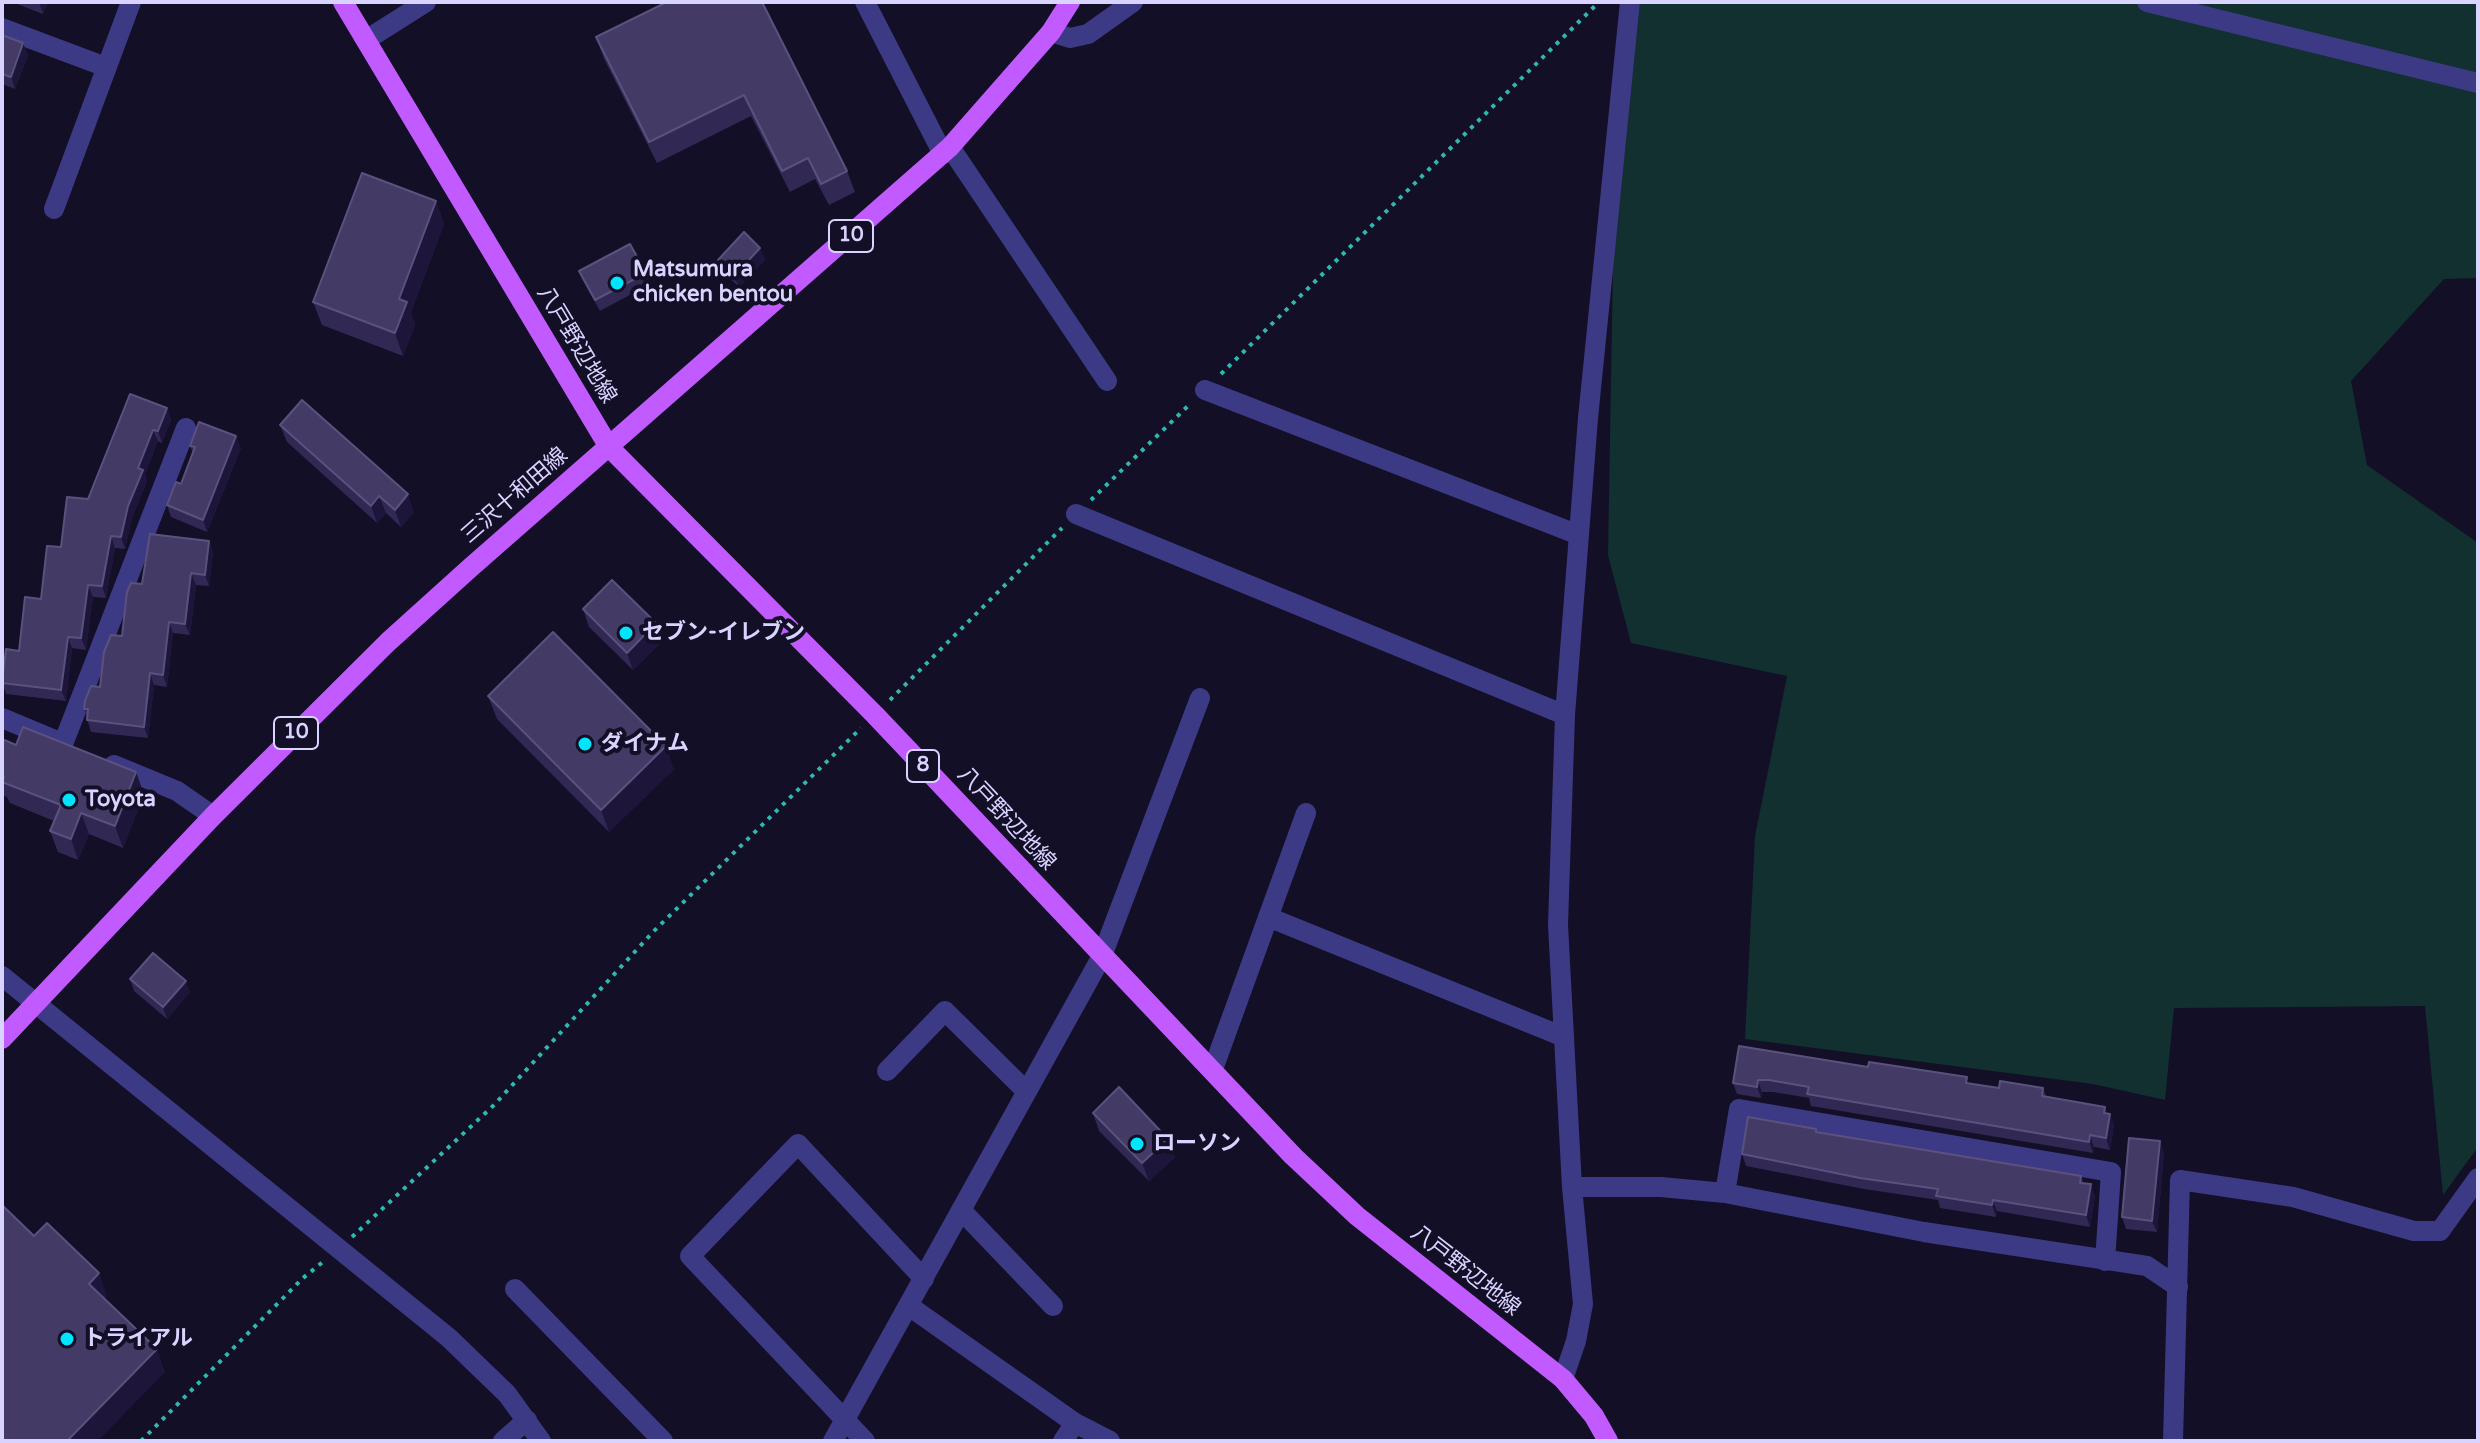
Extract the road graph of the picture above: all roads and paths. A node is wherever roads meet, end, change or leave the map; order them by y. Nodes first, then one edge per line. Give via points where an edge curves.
1 (131, 2) edge
2 (343, 2) edge
3 (426, 2) edge
4 (865, 2) edge
5 (1070, 2) edge
6 (1133, 2) edge
7 (1599, 2) edge
8 (1630, 2) edge
9 (2147, 2) edge
10 (2, 28) edge
11 (1051, 32) junction
12 (366, 40) junction
13 (106, 67) junction
14 (2478, 83) edge
15 (946, 151) junction
16 (54, 209) dead end
17 (1107, 381) dead end
18 (1205, 390) junction
19 (186, 428) dead end
20 (609, 447) junction
21 (1076, 514) junction
22 (1579, 535) junction
23 (1200, 698) dead end
24 (875, 715) junction
25 (1565, 715) junction
26 (2, 718) edge
27 (77, 750) junction
28 (1306, 813) dead end
29 (213, 816) junction
30 (1268, 917) junction
31 (1102, 956) junction
32 (2, 976) edge
33 (37, 1003) junction
34 (1564, 1037) junction
35 (2, 1039) edge
36 (1213, 1069) junction
37 (887, 1071) dead end
38 (1026, 1091) junction
39 (2478, 1178) edge
40 (1572, 1187) junction
41 (1725, 1193) junction
42 (961, 1210) junction
43 (340, 1249) junction
44 (2105, 1261) junction
45 (924, 1279) junction
46 (2178, 1287) junction
47 (515, 1289) dead end
48 (909, 1306) junction
49 (1053, 1306) dead end
50 (1563, 1379) junction
51 (846, 1419) junction
52 (527, 1420) junction
53 (1075, 1423) junction
54 (141, 1441) edge
55 (503, 1441) edge
56 (541, 1441) edge
57 (663, 1441) edge
58 (833, 1441) edge
59 (865, 1441) edge
60 (1063, 1441) edge
61 (1110, 1441) edge
62 (1608, 1441) edge
63 (2173, 1441) edge

1 - 13 street
2 - 12 main road, 八戸野辺地線 / 8
3 - 12 street
4 - 15 street
5 - 11 main road, 三沢十和田線 / 10
6 - 11 street via 1088,34 1070,38
7 - 18 path
8 - 22 street
9 - 14 street
10 - 13 street
11 - 15 main road, 三沢十和田線 / 10
12 - 20 main road, 八戸野辺地線 / 8
13 - 16 street
15 - 17 street
15 - 20 main road, 三沢十和田線 / 10
18 - 21 path
18 - 22 street
19 - 27 street
20 - 24 main road, 八戸野辺地線 / 8
20 - 29 main road, 三沢十和田線 / 10 via 388,642
21 - 24 path
21 - 25 street
22 - 25 street
23 - 31 street
24 - 31 main road, 八戸野辺地線 / 8
24 - 43 path via 653,932 494,1105
25 - 34 street via 1558,925
26 - 27 street
27 - 29 street via 177,791
28 - 30 street
29 - 33 main road, 三沢十和田線 / 10
30 - 34 street
30 - 36 street
31 - 36 main road, 八戸野辺地線 / 8
31 - 38 street
32 - 33 street
33 - 35 main road, 三沢十和田線 / 10
33 - 43 street
34 - 40 street
36 - 50 main road, 八戸野辺地線 / 8 via 1357,1216
37 - 38 street via 945,1011
38 - 42 street
39 - 46 street via 2440,1231 2414,1231 2293,1197 2180,1180
40 - 41 street
40 - 50 street via 1583,1304
41 - 44 street
41 - 44 street via 1739,1109 2111,1172
42 - 45 street
42 - 49 street
43 - 52 street via 449,1338
43 - 54 path via 303,1278
44 - 46 street via 2147,1266
45 - 48 street
45 - 51 street via 798,1144 690,1256
46 - 63 street
47 - 57 street
48 - 51 street
48 - 53 street
50 - 62 main road, 八戸野辺地線 / 8
51 - 58 street
51 - 59 street
52 - 55 street
52 - 56 street
53 - 60 street
53 - 61 street

